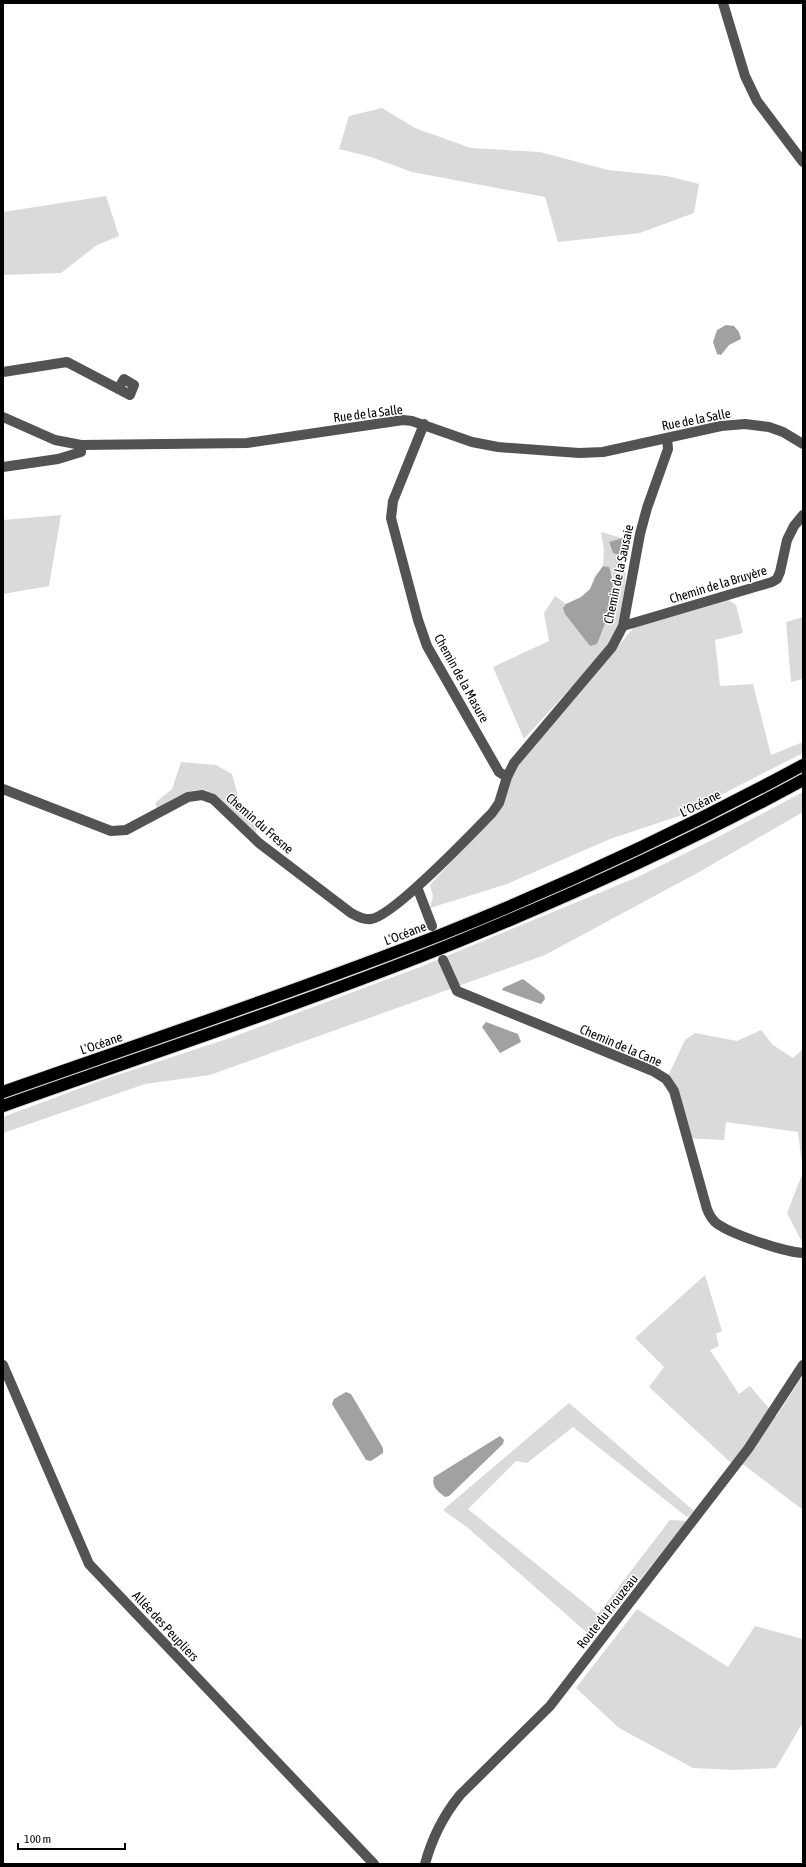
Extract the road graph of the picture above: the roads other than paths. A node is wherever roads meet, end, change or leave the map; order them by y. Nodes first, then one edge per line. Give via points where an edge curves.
1 (723, 3) edge
2 (803, 162) edge
3 (3, 372) edge
4 (118, 389) dead end
5 (3, 417) edge
6 (424, 424) junction
7 (667, 438) junction
8 (803, 444) edge
9 (80, 445) junction
10 (3, 467) edge
11 (803, 515) edge
12 (623, 626) junction
13 (803, 765) edge
14 (507, 778) junction
15 (803, 780) edge
16 (3, 789) edge
17 (417, 887) junction
18 (432, 926) dead end
19 (443, 960) dead end
20 (3, 1092) edge
21 (3, 1106) edge
22 (803, 1252) edge
23 (3, 1365) edge
24 (803, 1365) edge
25 (374, 1864) edge
26 (425, 1864) edge

1 - 2 street via 745,76 757,101
3 - 4 street via 67,362
5 - 9 street, Rue de la Salle via 55,440
6 - 7 street, Rue de la Salle via 472,442 498,447 579,453 602,452
6 - 9 street, Rue de la Salle via 394,421 247,443
6 - 14 street, Chemin de la Masure via 393,501 392,518 418,620 428,646 499,772
7 - 8 street, Rue de la Salle via 721,426 745,424 769,427
7 - 12 street, Chemin de la Sausaie via 668,449 640,534
9 - 10 street via 81,452 58,459
11 - 12 street, Chemin de la Bruyère via 794,526 780,572 772,582
12 - 14 street, Chemin de la Sausaie via 612,647 514,763
13 - 20 highway, L’Océane via 647,845 472,921 291,990
14 - 17 street via 499,803 492,813
15 - 21 highway, L’Océane via 638,863 455,943
16 - 17 street, Chemin du Fresne via 111,831 126,830 188,797 202,795 213,799 259,843 361,919 382,915
17 - 18 street
19 - 22 street, Chemin de la Cane via 457,991 654,1071 666,1079 674,1091 707,1209 714,1222 775,1248
23 - 25 street, Allée des Peupliers via 90,1564
24 - 26 street, Route du Prouzeau via 748,1449 550,1706 449,1808 437,1830

